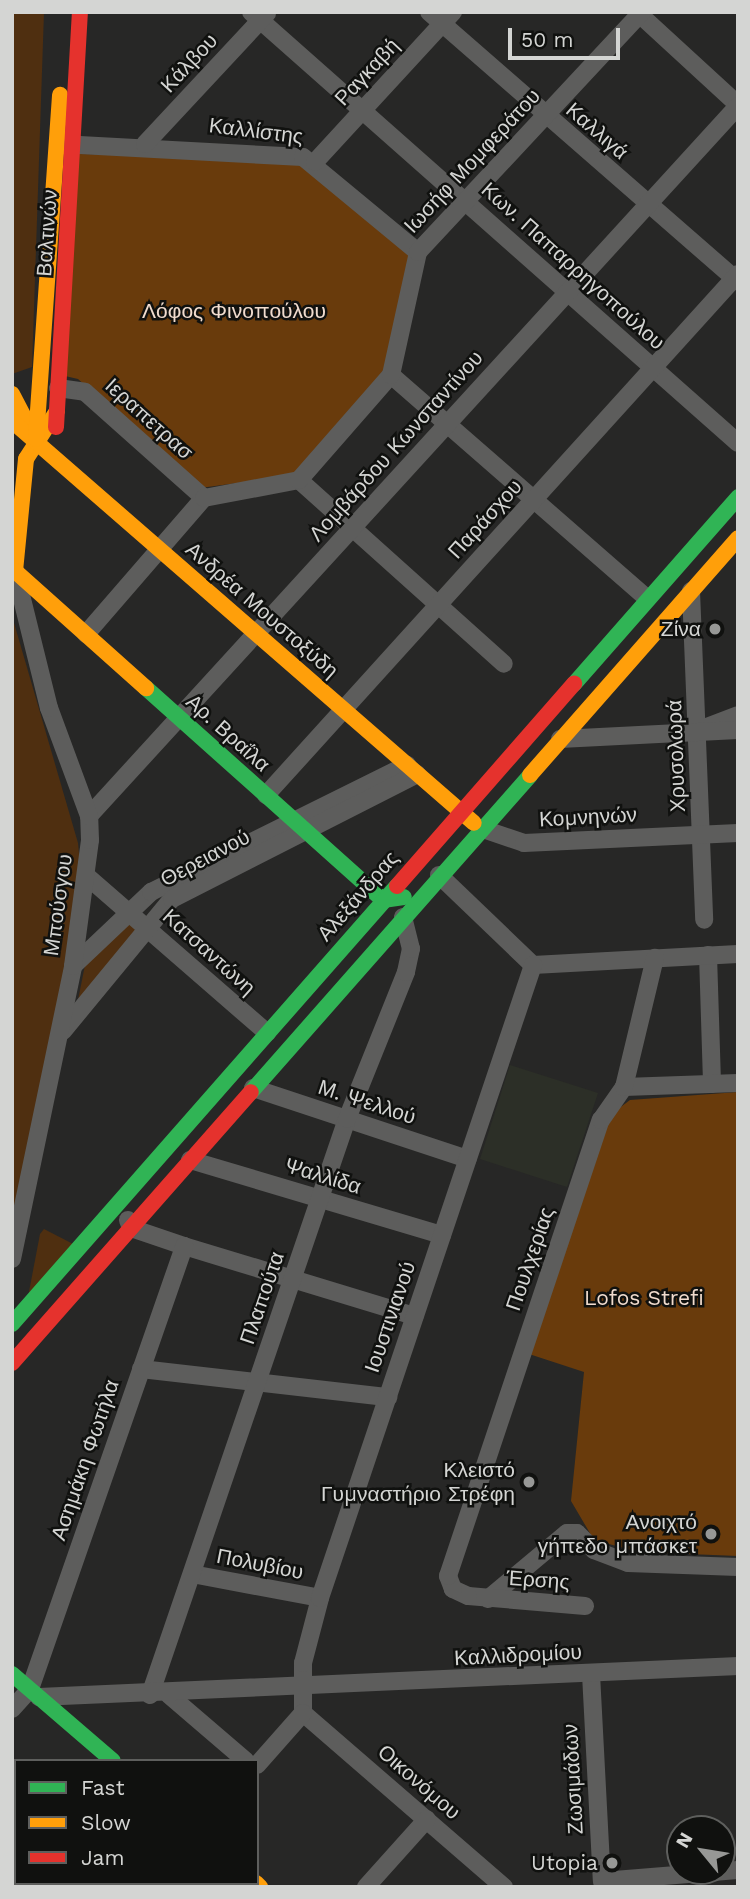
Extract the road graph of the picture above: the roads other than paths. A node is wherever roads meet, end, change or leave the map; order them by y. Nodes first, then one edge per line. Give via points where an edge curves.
1 (65, 12) edge
2 (80, 12) edge
3 (640, 13) edge
4 (259, 15) edge
5 (441, 16) edge
6 (738, 106) edge
7 (362, 111) junction
8 (545, 116) junction
9 (65, 144) junction
10 (145, 144) junction
11 (315, 162) junction
12 (465, 201) junction
13 (647, 205) junction
14 (418, 252) junction
15 (736, 278) edge
16 (568, 292) junction
17 (41, 368) junction
18 (653, 368) junction
19 (391, 375) junction
20 (12, 384) edge
21 (58, 388) junction
22 (12, 394) edge
23 (57, 411) junction
24 (12, 421) edge
25 (446, 424) junction
26 (36, 440) junction
27 (738, 443) edge
28 (54, 456) junction
29 (299, 480) junction
30 (738, 497) edge
31 (204, 498) junction
32 (534, 499) junction
33 (352, 527) junction
34 (738, 538) edge
35 (160, 548) junction
36 (15, 571) junction
37 (691, 591) junction
38 (647, 598) junction
39 (439, 604) junction
40 (256, 632) junction
41 (86, 634) junction
42 (504, 664) dead end
43 (344, 709) junction
44 (738, 715) edge
45 (179, 717) junction
46 (738, 730) edge
47 (698, 732) junction
48 (560, 739) junction
49 (412, 769) junction
50 (510, 795) junction
51 (266, 796) junction
52 (461, 812) junction
53 (89, 816) junction
54 (300, 826) junction
55 (480, 828) junction
56 (738, 833) edge
57 (702, 834) junction
58 (524, 843) junction
59 (439, 875) junction
60 (89, 878) junction
61 (422, 895) junction
62 (383, 900) junction
63 (128, 911) junction
64 (403, 917) junction
65 (704, 920) dead end
66 (147, 926) junction
67 (738, 954) edge
68 (708, 955) junction
69 (655, 958) junction
70 (533, 965) junction
71 (73, 966) junction
72 (267, 1033) junction
73 (59, 1036) junction
74 (738, 1083) edge
75 (712, 1084) junction
76 (624, 1087) junction
77 (253, 1088) junction
78 (347, 1119) junction
79 (468, 1159) junction
80 (190, 1160) junction
81 (147, 1170) junction
82 (320, 1198) junction
83 (131, 1228) junction
84 (442, 1235) junction
85 (184, 1246) junction
86 (12, 1259) edge
87 (292, 1280) junction
88 (415, 1316) junction
89 (12, 1324) edge
90 (12, 1363) edge
91 (141, 1369) junction
92 (258, 1382) junction
93 (388, 1397) junction
94 (738, 1567) edge
95 (192, 1574) junction
96 (448, 1576) joint
97 (320, 1598) junction
98 (488, 1599) junction
99 (585, 1606) dead end
100 (738, 1666) edge
101 (12, 1674) edge
102 (592, 1674) junction
103 (301, 1687) junction
104 (34, 1693) junction
105 (150, 1695) junction
106 (169, 1695) junction
107 (12, 1709) edge
108 (303, 1713) junction
109 (111, 1759) edge
110 (244, 1759) edge
111 (259, 1763) edge
112 (427, 1819) junction
113 (738, 1870) edge
114 (599, 1884) edge
115 (366, 1887) edge
116 (504, 1887) edge

1 - 9 street, Βαλτινών
2 - 9 street, Βαλτινών
3 - 6 street
3 - 8 street, Ιωσήφ Μομφεράτου
4 - 7 street, Κων. Παπαρρηγοπούλου
4 - 10 street, Κάλβου
5 - 7 street, Ραγκαβή
5 - 8 street, Καλλιγά
6 - 13 street, Λομβάρδου Κωνσταντίνου
7 - 11 street, Ραγκαβή
7 - 12 street, Κων. Παπαρρηγοπούλου
8 - 12 street, Ιωσήφ Μομφεράτου
8 - 13 street, Καλλιγά
9 - 10 street, Καλλίστης
9 - 17 street, Βαλτινών
9 - 21 street, Βαλτινών
10 - 11 street, Καλλίστης via 273,152
11 - 14 street, Καλλίστης
12 - 14 street, Ιωσήφ Μομφεράτου
12 - 16 street, Κων. Παπαρρηγοπούλου
13 - 15 street, Καλλιγά
13 - 16 street, Λομβάρδου Κωνσταντίνου
14 - 19 street, Ιωσήφ Μομφεράτου
15 - 18 street, Παράσχου
16 - 18 street, Κων. Παπαρρηγοπούλου
16 - 25 street, Λομβάρδου Κωνσταντίνου
17 - 20 street via 24,383
17 - 26 street, Βαλτινών
18 - 27 street, Κων. Παπαρρηγοπούλου
18 - 32 street, Παράσχου
19 - 25 street
19 - 29 street, Ιωσήφ Μομφεράτου
21 - 23 street, Βαλτινών
21 - 31 street, Ιεραπετρασ via 85,392
22 - 26 street, Ανδρέα Μουστοξύδη
23 - 26 street
23 - 28 street, Βαλτινών
24 - 26 street, Ανδρέα Μουστοξύδη
25 - 32 street
25 - 33 street, Λομβάρδου Κωνσταντίνου
26 - 28 street, Ανδρέα Μουστοξύδη
26 - 36 street, Μπούσγου via 24,467
28 - 35 street, Ανδρέα Μουστοξύδη
29 - 31 street
29 - 33 street
30 - 38 street, Αλεξάνδρας
31 - 35 street
32 - 38 street
32 - 39 street, Παράσχου
33 - 39 street
33 - 40 street, Λομβάρδου Κωνσταντίνου
34 - 37 street
35 - 40 street, Ανδρέα Μουστοξύδη
35 - 41 street
36 - 41 street, Αρ. Βραΐλα
36 - 53 street, Μπούσγου via 49,708
37 - 47 street, Χρυσολωρά
37 - 48 street
38 - 52 street, Αλεξάνδρας
39 - 42 street
39 - 43 street, Παράσχου
40 - 43 street, Ανδρέα Μουστοξύδη
40 - 45 street, Λομβάρδου Κωνσταντίνου
41 - 45 street, Αρ. Βραΐλα
43 - 49 street, Ανδρέα Μουστοξύδη
43 - 51 street, Παράσχου
44 - 47 street
45 - 51 street, Αρ. Βραΐλα
45 - 53 street, Λομβάρδου Κωνσταντίνου
46 - 47 street
47 - 48 street
47 - 57 street, Χρυσολωρά
48 - 50 street
49 - 52 street, Ανδρέα Μουστοξύδη
49 - 54 street, Θερειανού
50 - 55 street
50 - 58 street, Κομνηνών via 504,822
51 - 54 street, Αρ. Βραΐλα
52 - 55 street, Κομνηνών
52 - 62 street, Αλεξάνδρας
53 - 60 street, Μπούσγου
54 - 62 street, Αρ. Βραΐλα
54 - 63 street, Θερειανού via 164,884
54 - 66 street, Θερειανού via 182,893
55 - 58 street, Κομνηνών
55 - 59 street
56 - 57 street, Κομνηνών
57 - 58 street, Κομνηνών
57 - 65 street, Χρυσολωρά
59 - 61 street
59 - 70 street
60 - 63 street, Κατσαντώνη
60 - 71 street, Μπούσγου
61 - 62 street
61 - 64 street
62 - 72 street, Αλεξάνδρας
63 - 66 street, Κατσαντώνη
63 - 71 street, Θερειανού
64 - 77 street
64 - 78 street, Πλαπούτα via 411,950 406,972
66 - 72 street, Κατσαντώνη
66 - 73 street, Θερειανού
67 - 68 street
68 - 69 street
68 - 75 street
69 - 70 street
69 - 76 street, Πουλχερίας
70 - 79 street, Ιουστινιανού
71 - 73 street, Μπούσγου
72 - 81 street, Αλεξάνδρας
73 - 86 street, Μπούσγου
74 - 75 street
75 - 76 street
76 - 96 street, Πουλχερίας via 605,1109
77 - 78 street, Μ. Ψελλού
77 - 80 street
78 - 79 street, Μ. Ψελλού
78 - 82 street, Πλαπούτα
79 - 84 street, Ιουστινιανού
80 - 82 street, Ψαλλίδα
80 - 83 street
81 - 83 street via 126,1209
81 - 89 street, Αλεξάνδρας
82 - 84 street, Ψαλλίδα
82 - 87 street, Πλαπούτα
83 - 85 street
83 - 90 street
84 - 88 street, Ιουστινιανού
85 - 87 street
85 - 91 street, Ασημάκη Φωτήλα
87 - 88 street
87 - 92 street, Πλαπούτα
88 - 93 street, Ιουστινιανού
91 - 92 street
91 - 104 street, Ασημάκη Φωτήλα
92 - 93 street
92 - 95 street, Πλαπούτα
93 - 97 street, Ιουστινιανού
94 - 98 street via 628,1563 594,1550 577,1533 567,1533
95 - 97 street, Πολυβίου
95 - 105 street, Πλαπούτα
96 - 98 street, Έρσης via 453,1590
97 - 103 street, Ιουστινιανού
98 - 99 street, Έρσης
100 - 102 street, Καλλιδρομίου
101 - 104 street
102 - 103 street, Καλλιδρομίου
102 - 114 street, Ζωσιμάδων
103 - 106 street, Καλλιδρομίου
103 - 108 street
104 - 105 street, Καλλιδρομίου
104 - 107 street
104 - 109 street
105 - 106 street, Καλλιδρομίου
106 - 110 street
108 - 111 street
108 - 112 street, Οικονόμου
112 - 115 street
112 - 116 street, Οικονόμου
113 - 114 street

